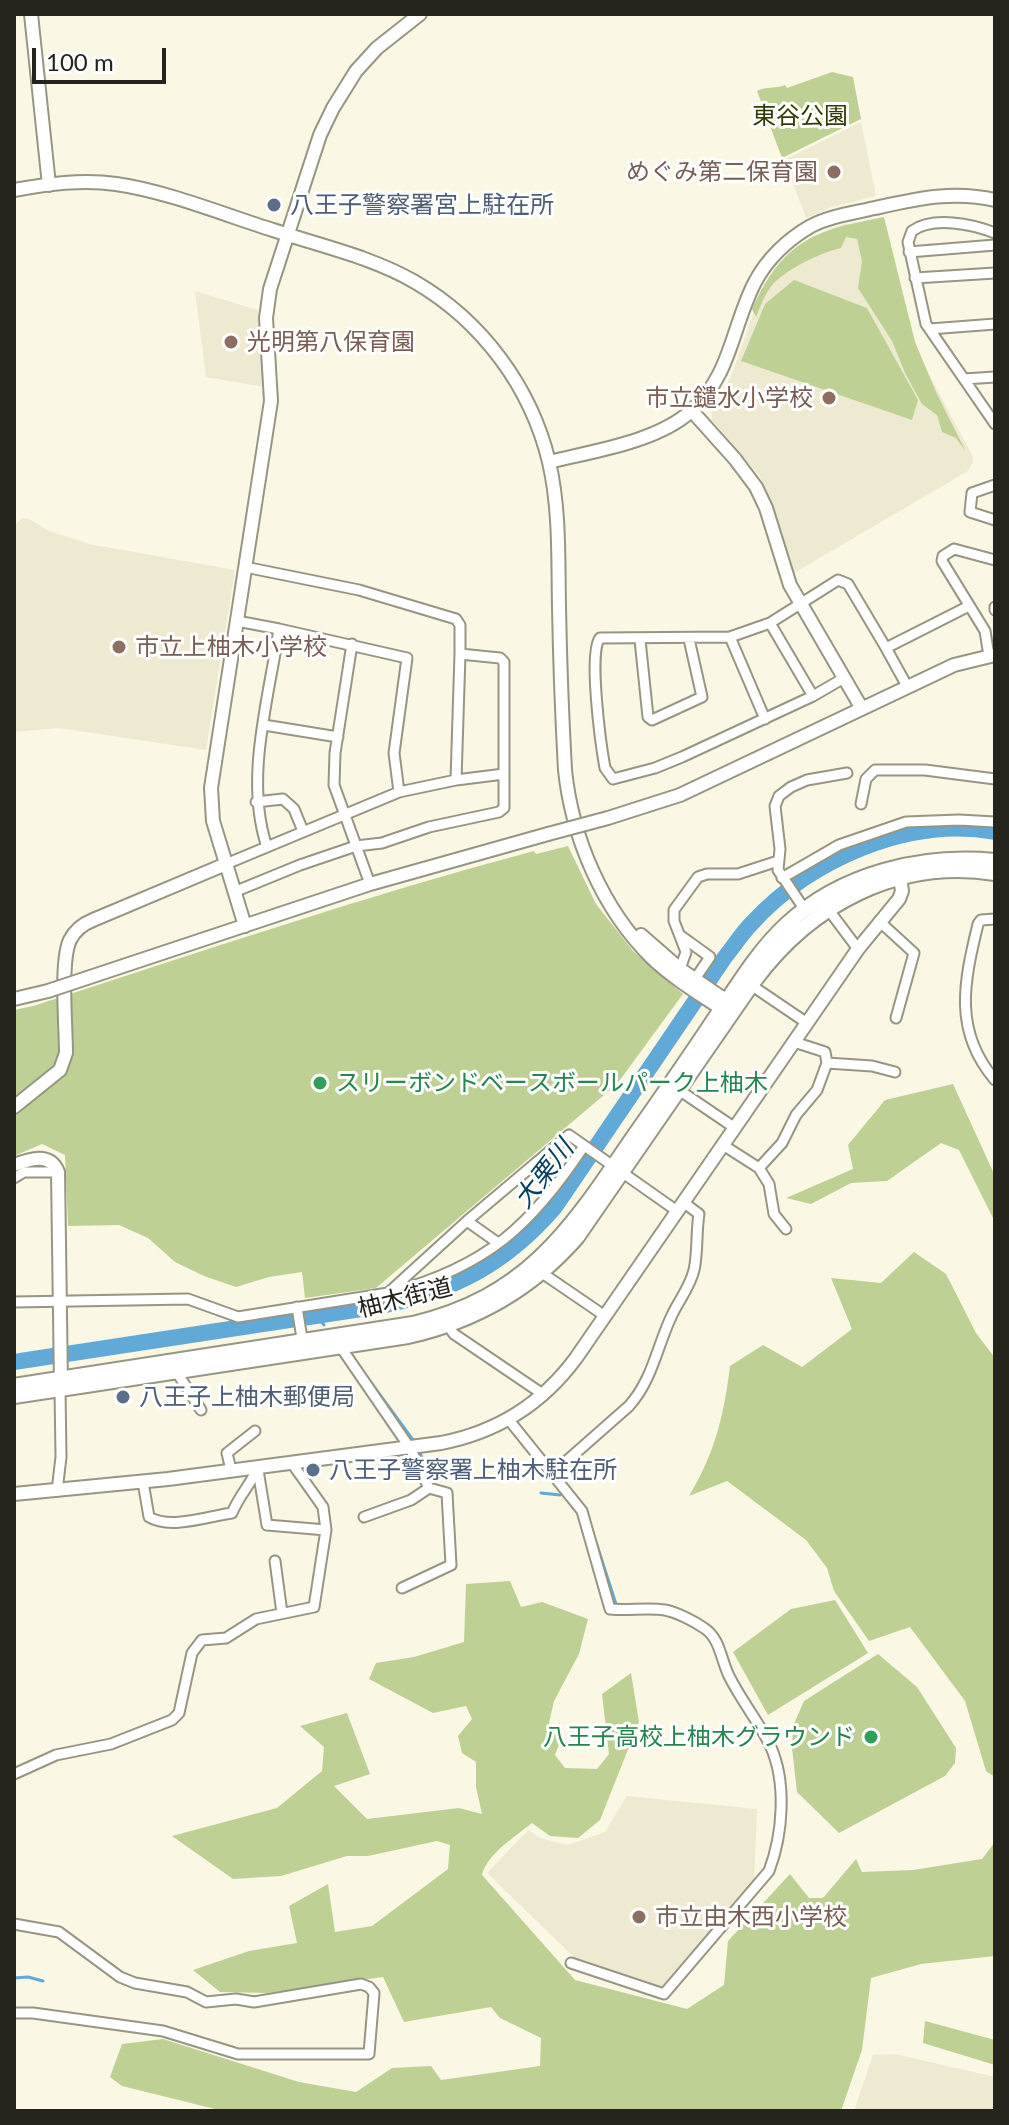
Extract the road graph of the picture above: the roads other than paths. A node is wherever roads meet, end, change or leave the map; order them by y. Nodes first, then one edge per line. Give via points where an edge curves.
1 (31, 14) edge
2 (420, 14) edge
3 (49, 185) junction
4 (14, 190) edge
5 (995, 200) edge
6 (995, 233) edge
7 (287, 235) junction
8 (995, 245) edge
9 (909, 252) junction
10 (995, 273) edge
11 (915, 278) junction
12 (995, 324) edge
13 (930, 329) junction
14 (995, 377) edge
15 (964, 379) junction
16 (692, 411) junction
17 (995, 424) edge
18 (549, 462) junction
19 (995, 485) edge
20 (995, 520) edge
21 (995, 560) edge
22 (245, 567) junction
23 (800, 604) junction
24 (969, 606) junction
25 (237, 621) junction
26 (770, 623) junction
27 (279, 629) junction
28 (730, 637) junction
29 (689, 639) junction
30 (640, 640) junction
31 (352, 644) junction
32 (886, 648) junction
33 (460, 654) junction
34 (992, 656) edge
35 (844, 678) junction
36 (907, 686) junction
37 (813, 696) junction
38 (861, 707) junction
39 (765, 719) junction
40 (264, 725) junction
41 (338, 737) junction
42 (847, 773) dead end
43 (504, 774) junction
44 (995, 779) edge
45 (456, 780) junction
46 (399, 792) junction
47 (256, 802) junction
48 (861, 804) dead end
49 (343, 814) junction
50 (995, 822) edge
51 (303, 831) junction
52 (356, 846) junction
53 (267, 847) junction
54 (778, 861) junction
55 (995, 861) edge
56 (226, 864) junction
57 (900, 872) junction
58 (995, 873) edge
59 (783, 880) junction
60 (370, 884) junction
61 (234, 892) junction
62 (801, 904) junction
63 (828, 909) junction
64 (616, 911) junction
65 (995, 919) edge
66 (879, 921) junction
67 (245, 926) junction
68 (681, 936) junction
69 (858, 949) junction
70 (680, 969) junction
71 (696, 984) junction
72 (751, 985) junction
73 (14, 999) edge
74 (727, 1008) junction
75 (896, 1018) dead end
76 (807, 1023) junction
77 (794, 1042) junction
78 (827, 1063) junction
79 (895, 1072) dead end
80 (995, 1080) edge
81 (679, 1090) junction
82 (14, 1107) edge
83 (735, 1128) junction
84 (723, 1145) junction
85 (585, 1147) junction
86 (14, 1165) edge
87 (613, 1166) junction
88 (759, 1168) junction
89 (58, 1172) junction
90 (14, 1178) edge
91 (680, 1207) junction
92 (467, 1221) junction
93 (786, 1229) dead end
94 (498, 1243) junction
95 (542, 1273) junction
96 (388, 1293) junction
97 (60, 1301) junction
98 (14, 1302) edge
99 (297, 1308) junction
100 (605, 1316) junction
101 (448, 1326) junction
102 (302, 1341) junction
103 (340, 1346) junction
104 (176, 1371) junction
105 (61, 1378) junction
106 (14, 1386) edge
107 (544, 1395) junction
108 (14, 1396) edge
109 (201, 1410) dead end
110 (509, 1420) junction
111 (255, 1431) dead end
112 (410, 1448) junction
113 (291, 1462) junction
114 (258, 1467) junction
115 (231, 1470) junction
116 (553, 1473) junction
117 (143, 1482) junction
118 (429, 1488) junction
119 (57, 1491) junction
120 (14, 1494) edge
121 (364, 1517) dead end
122 (326, 1530) junction
123 (275, 1561) dead end
124 (402, 1588) dead end
125 (282, 1613) junction
126 (14, 1774) edge
127 (14, 1924) edge
128 (571, 1963) dead end
129 (14, 2013) edge

1 - 3 street
2 - 7 street via 377,48 333,108
3 - 4 street
3 - 7 street via 117,184
5 - 16 street via 959,194 925,197 825,220 799,234 758,277 723,370
6 - 9 street via 958,224 924,225 912,231
7 - 18 street via 400,274 456,311 516,380
7 - 22 street via 267,304 271,401
8 - 9 street
9 - 11 street
10 - 11 street
11 - 13 street
12 - 13 street
13 - 15 street
14 - 15 street
15 - 17 street
16 - 18 street via 649,436
16 - 23 street via 756,487
18 - 64 street via 557,525 566,784 585,853
19 - 20 street via 972,493 970,512
21 - 24 street via 954,549 943,556
22 - 25 street
22 - 33 street via 360,590 456,619
23 - 26 street
23 - 32 street via 838,580 848,584
23 - 35 street
24 - 32 street
24 - 34 street via 985,631
25 - 27 street
25 - 56 street via 211,788 213,821
26 - 28 street
26 - 37 street
27 - 31 street
27 - 40 street
28 - 29 street
28 - 39 street
29 - 30 street
29 - 30 street via 702,697 652,720
30 - 39 street via 596,642 603,755 613,779 655,768
31 - 41 street
31 - 46 street via 407,658 394,753
32 - 36 street
33 - 43 street via 504,662
33 - 45 street
34 - 36 street via 954,665
35 - 37 street
35 - 38 street
36 - 38 street
37 - 39 street
38 - 60 street, bridge via 680,795
40 - 41 street
40 - 47 street
41 - 49 street via 333,774
42 - 54 street via 807,780 779,796
43 - 45 street
43 - 52 street via 504,808 499,812
44 - 48 street via 875,770 866,779
45 - 46 street
46 - 49 street
47 - 51 street via 283,799 294,809
47 - 53 street
49 - 51 street
49 - 52 street
50 - 59 street via 906,822 839,845
51 - 53 street
52 - 60 street
52 - 61 street
53 - 56 street
54 - 59 street
54 - 68 street via 738,874 698,877 674,910
55 - 57 main road, 柚木街道 via 948,859
56 - 61 street
56 - 82 street via 78,929 67,951 63,1066
57 - 58 main road, 柚木街道
57 - 62 main road, 柚木街道 via 859,879
57 - 63 main road, 柚木街道
57 - 66 street via 900,897
59 - 62 street
60 - 67 street
61 - 67 street
62 - 74 main road, 柚木街道 via 767,944
63 - 69 street
63 - 72 main road, 柚木街道 via 786,942
64 - 70 street
64 - 71 street via 652,958
65 - 80 street via 978,924 969,963 966,1026 974,1053
66 - 69 street
66 - 75 street via 914,953
67 - 73 street, bridge
68 - 70 street via 686,952
68 - 71 street via 710,957
69 - 76 street
70 - 71 street
71 - 74 street
72 - 74 main road, 柚木街道
72 - 76 street
74 - 81 main road, 柚木街道
74 - 87 main road, 柚木街道
76 - 77 street
77 - 78 street via 825,1052
77 - 83 street
78 - 79 street
78 - 88 street via 812,1097
81 - 83 street
81 - 87 main road, 柚木街道
83 - 84 street
84 - 88 street
84 - 91 street
85 - 87 street
85 - 92 street via 569,1135
85 - 94 street via 548,1198
86 - 89 street via 46,1159
87 - 91 street
87 - 95 main road, 柚木街道 via 577,1237
87 - 102 main road, 柚木街道 via 553,1247 505,1286 433,1319
88 - 93 street via 769,1184 774,1214
89 - 90 street via 24,1172
89 - 97 street
91 - 100 street
91 - 116 street via 699,1214 695,1265 654,1366 629,1406
92 - 94 street
92 - 96 street
94 - 96 street via 449,1273
95 - 100 street
95 - 101 main road, 柚木街道 via 494,1306
96 - 99 street
97 - 98 street
97 - 99 street via 188,1299 238,1317
97 - 105 street
99 - 102 street
100 - 107 street
101 - 103 main road, 柚木街道
101 - 107 street
102 - 103 main road, 柚木街道
102 - 104 main road, 柚木街道
102 - 105 main road, 柚木街道
103 - 112 street
104 - 105 main road, 柚木街道
104 - 109 street
105 - 106 main road, 柚木街道
105 - 108 main road, 柚木街道
105 - 119 street
107 - 110 street
110 - 112 street via 467,1437
110 - 116 street
111 - 115 street via 227,1453
112 - 113 street
112 - 118 street
113 - 114 street
113 - 122 street via 323,1507
114 - 115 street
114 - 117 street via 232,1513 178,1521 149,1517
114 - 122 street via 267,1525
115 - 117 street
116 - 128 street via 582,1511 610,1609 666,1610 715,1638 728,1675 771,1746 781,1795 769,1871 664,1994
117 - 119 street
118 - 121 street
118 - 124 street via 447,1493 451,1565
119 - 120 street
122 - 125 street via 314,1607
123 - 125 street
125 - 126 street via 256,1619 226,1638 202,1640 179,1713 172,1720 111,1744 56,1755
127 - 129 street via 59,1932 120,1977 187,1992 206,2002 254,2002 361,1984 374,1993 369,2054 238,2054 163,2031

